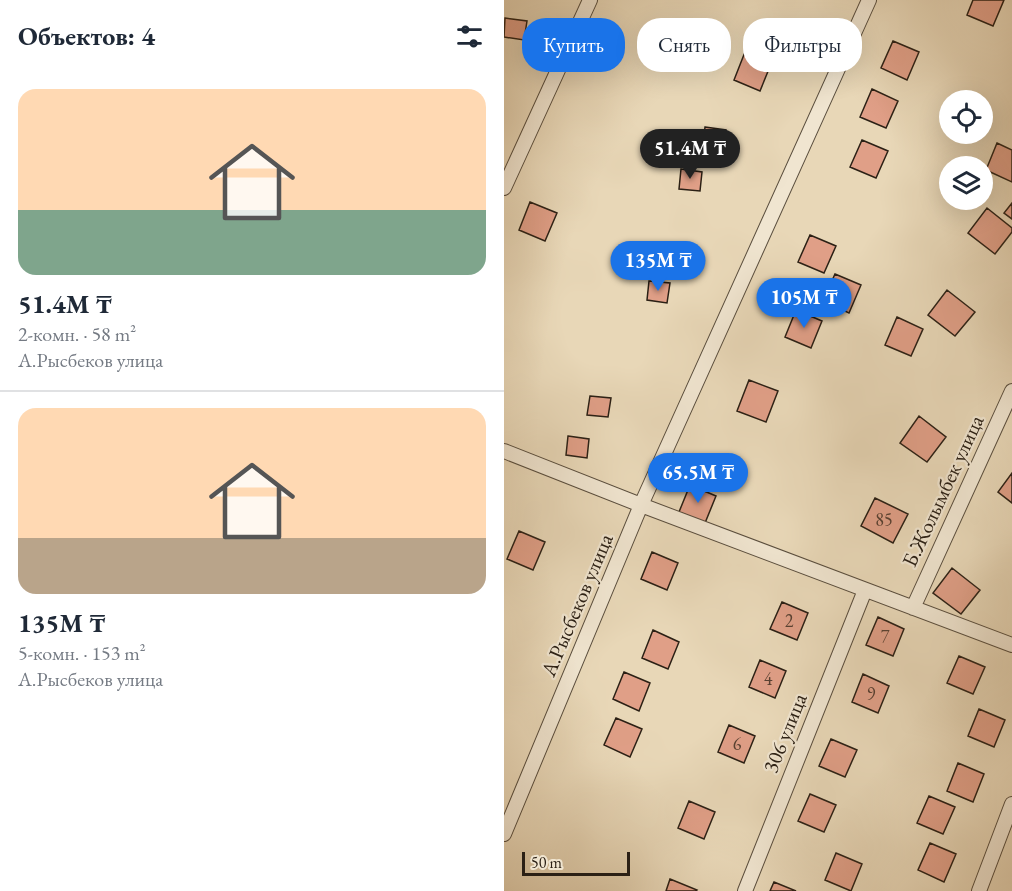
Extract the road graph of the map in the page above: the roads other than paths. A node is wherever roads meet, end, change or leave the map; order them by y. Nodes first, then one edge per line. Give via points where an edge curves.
1 (590, 0) edge
2 (868, 0) edge
3 (504, 188) edge
4 (1012, 391) edge
5 (504, 451) edge
6 (641, 505) junction
7 (865, 590) junction
8 (913, 608) junction
9 (1012, 645) edge
10 (1012, 804) edge
11 (504, 834) edge
12 (744, 891) edge
13 (979, 891) edge

1 - 3 street
2 - 6 street, А.Рысбеков улица
4 - 8 street, Б.Жолымбек улица
5 - 6 street
6 - 7 street
6 - 11 street, А.Рысбеков улица
7 - 8 street
7 - 12 street, 306 улица
8 - 9 street
10 - 13 street

